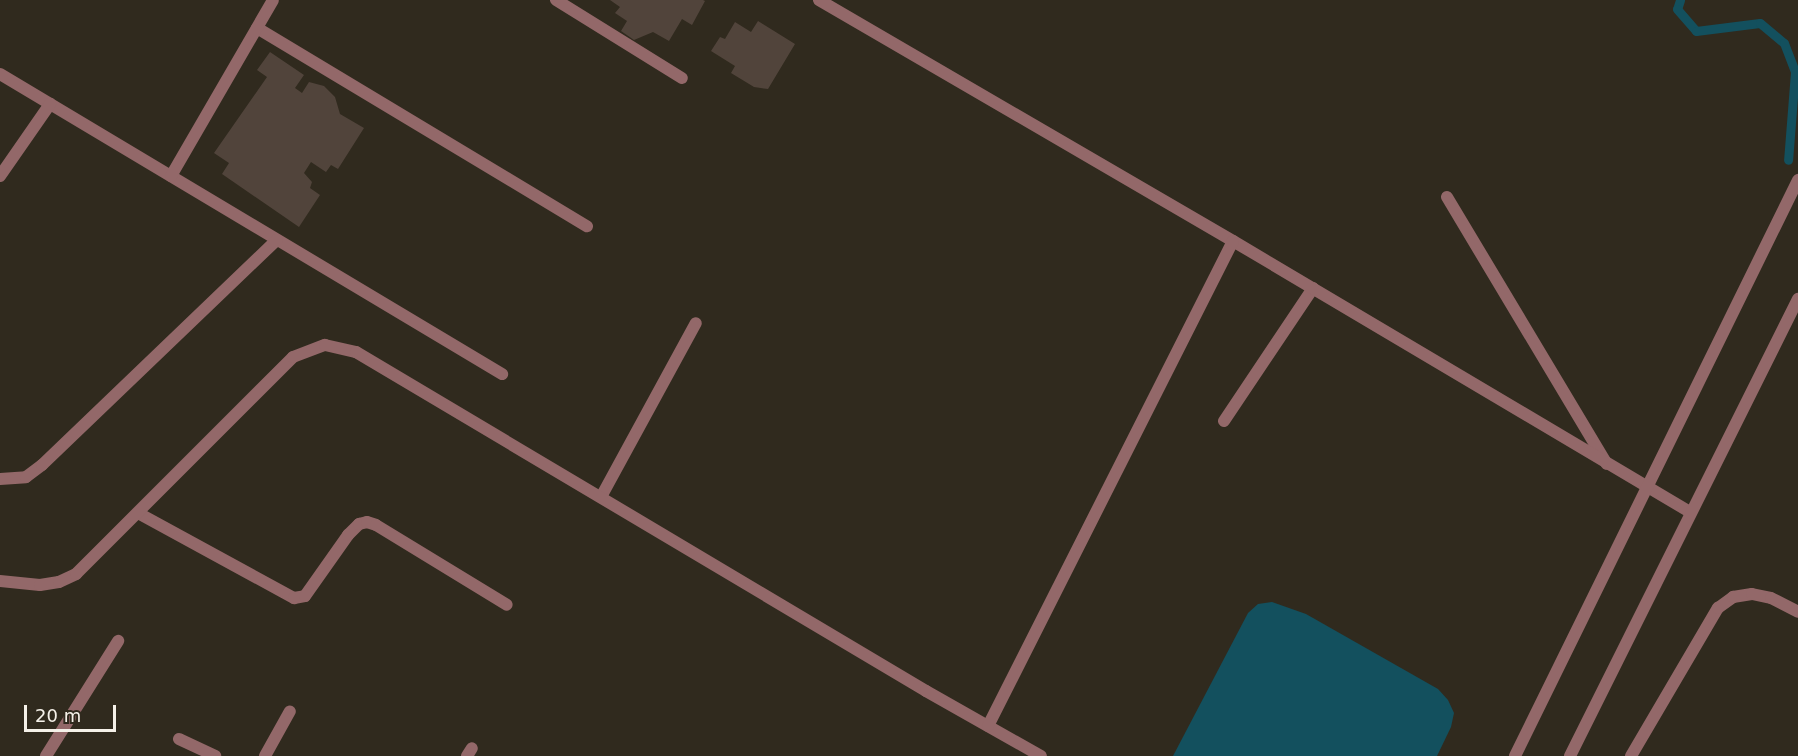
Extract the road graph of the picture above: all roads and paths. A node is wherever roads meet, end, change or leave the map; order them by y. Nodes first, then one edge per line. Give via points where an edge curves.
1 (273, 0) edge
2 (556, 0) edge
3 (819, 0) edge
4 (257, 28) junction
5 (0, 74) edge
6 (682, 78) dead end
7 (50, 104) junction
8 (0, 176) edge
9 (171, 176) junction
10 (1798, 180) edge
11 (1447, 197) dead end
12 (587, 226) dead end
13 (277, 240) junction
14 (1233, 241) junction
15 (1313, 288) junction
16 (1798, 299) edge
17 (696, 323) dead end
18 (502, 374) dead end
19 (1224, 421) dead end
20 (1608, 464) junction
21 (0, 479) edge
22 (1649, 488) junction
23 (601, 497) junction
24 (1690, 512) junction
25 (138, 513) junction
26 (0, 581) edge
27 (507, 605) dead end
28 (1798, 612) edge
29 (118, 640) dead end
30 (290, 711) dead end
31 (988, 726) junction
32 (179, 739) dead end
33 (46, 756) edge
34 (215, 756) edge
35 (265, 756) edge
36 (1041, 756) edge
37 (1515, 756) edge
38 (1570, 756) edge
39 (1631, 756) edge

1 - 4 street
2 - 6 street
3 - 14 street
4 - 9 street
4 - 12 street
5 - 7 street
7 - 8 street
7 - 9 street
9 - 13 street
10 - 22 street
11 - 20 street
13 - 18 street
13 - 21 street via 42,465 26,477
14 - 15 street
14 - 31 street
15 - 19 street
15 - 20 street
16 - 24 street
17 - 23 street
20 - 22 street
22 - 24 street
22 - 37 street
23 - 25 street via 356,352 325,345 293,357
23 - 31 street
24 - 38 street
25 - 26 street via 76,574 40,585
25 - 27 street via 294,597 305,596 348,535 367,522
28 - 39 street via 1771,598 1752,594 1733,597 1718,608
29 - 33 street
30 - 35 street
31 - 36 street
32 - 34 street

